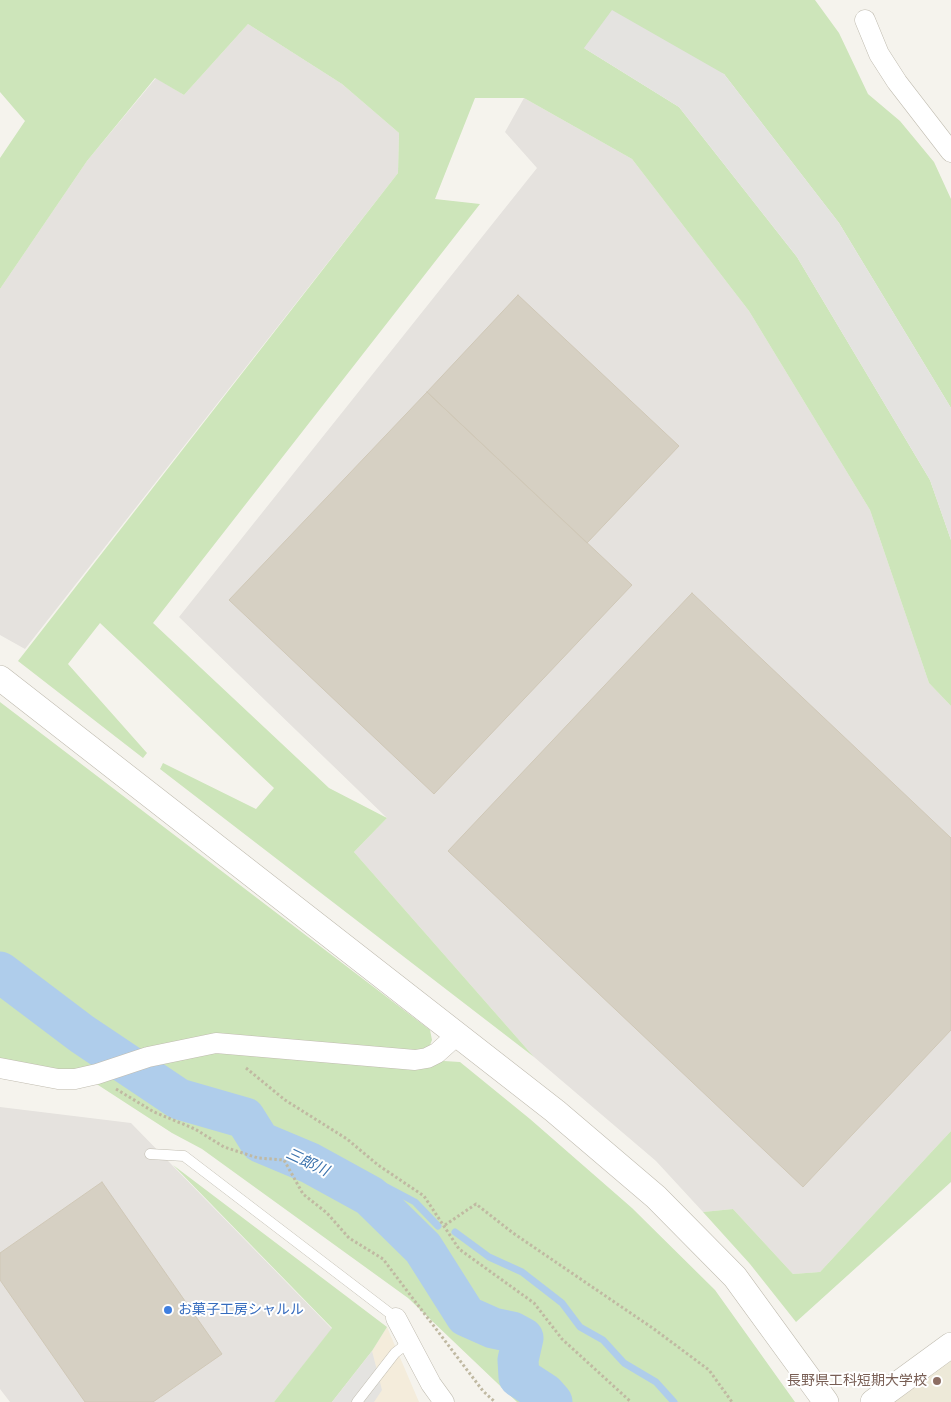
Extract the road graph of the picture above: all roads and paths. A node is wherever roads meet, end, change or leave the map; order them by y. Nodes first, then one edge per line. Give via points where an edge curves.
1 (865, 20) dead end
2 (951, 152) edge
3 (0, 678) edge
4 (458, 1035) junction
5 (241, 1067) dead end
6 (0, 1068) edge
7 (103, 1073) junction
8 (150, 1154) dead end
9 (445, 1225) junction
10 (396, 1318) joint
11 (409, 1342) junction
12 (951, 1346) edge
13 (357, 1402) edge
14 (444, 1402) edge
15 (495, 1402) edge
16 (631, 1402) edge
17 (732, 1402) edge
18 (826, 1402) edge
19 (873, 1402) edge

1 - 2 street via 879,54 896,82
3 - 4 street
4 - 7 street via 437,1053 415,1060 216,1043 148,1057
4 - 18 street via 555,1111 656,1197 735,1277
5 - 9 path via 249,1069 286,1100 347,1139 424,1196
6 - 7 street via 58,1080
7 - 15 path via 124,1096 224,1146 258,1158 284,1160 303,1194 327,1213 349,1238 383,1259 483,1391
8 - 10 lane via 184,1156
9 - 16 path via 459,1249 534,1303 562,1339
9 - 17 path via 476,1204 709,1370
10 - 11 street
11 - 13 lane via 395,1353
11 - 14 street
12 - 19 street

